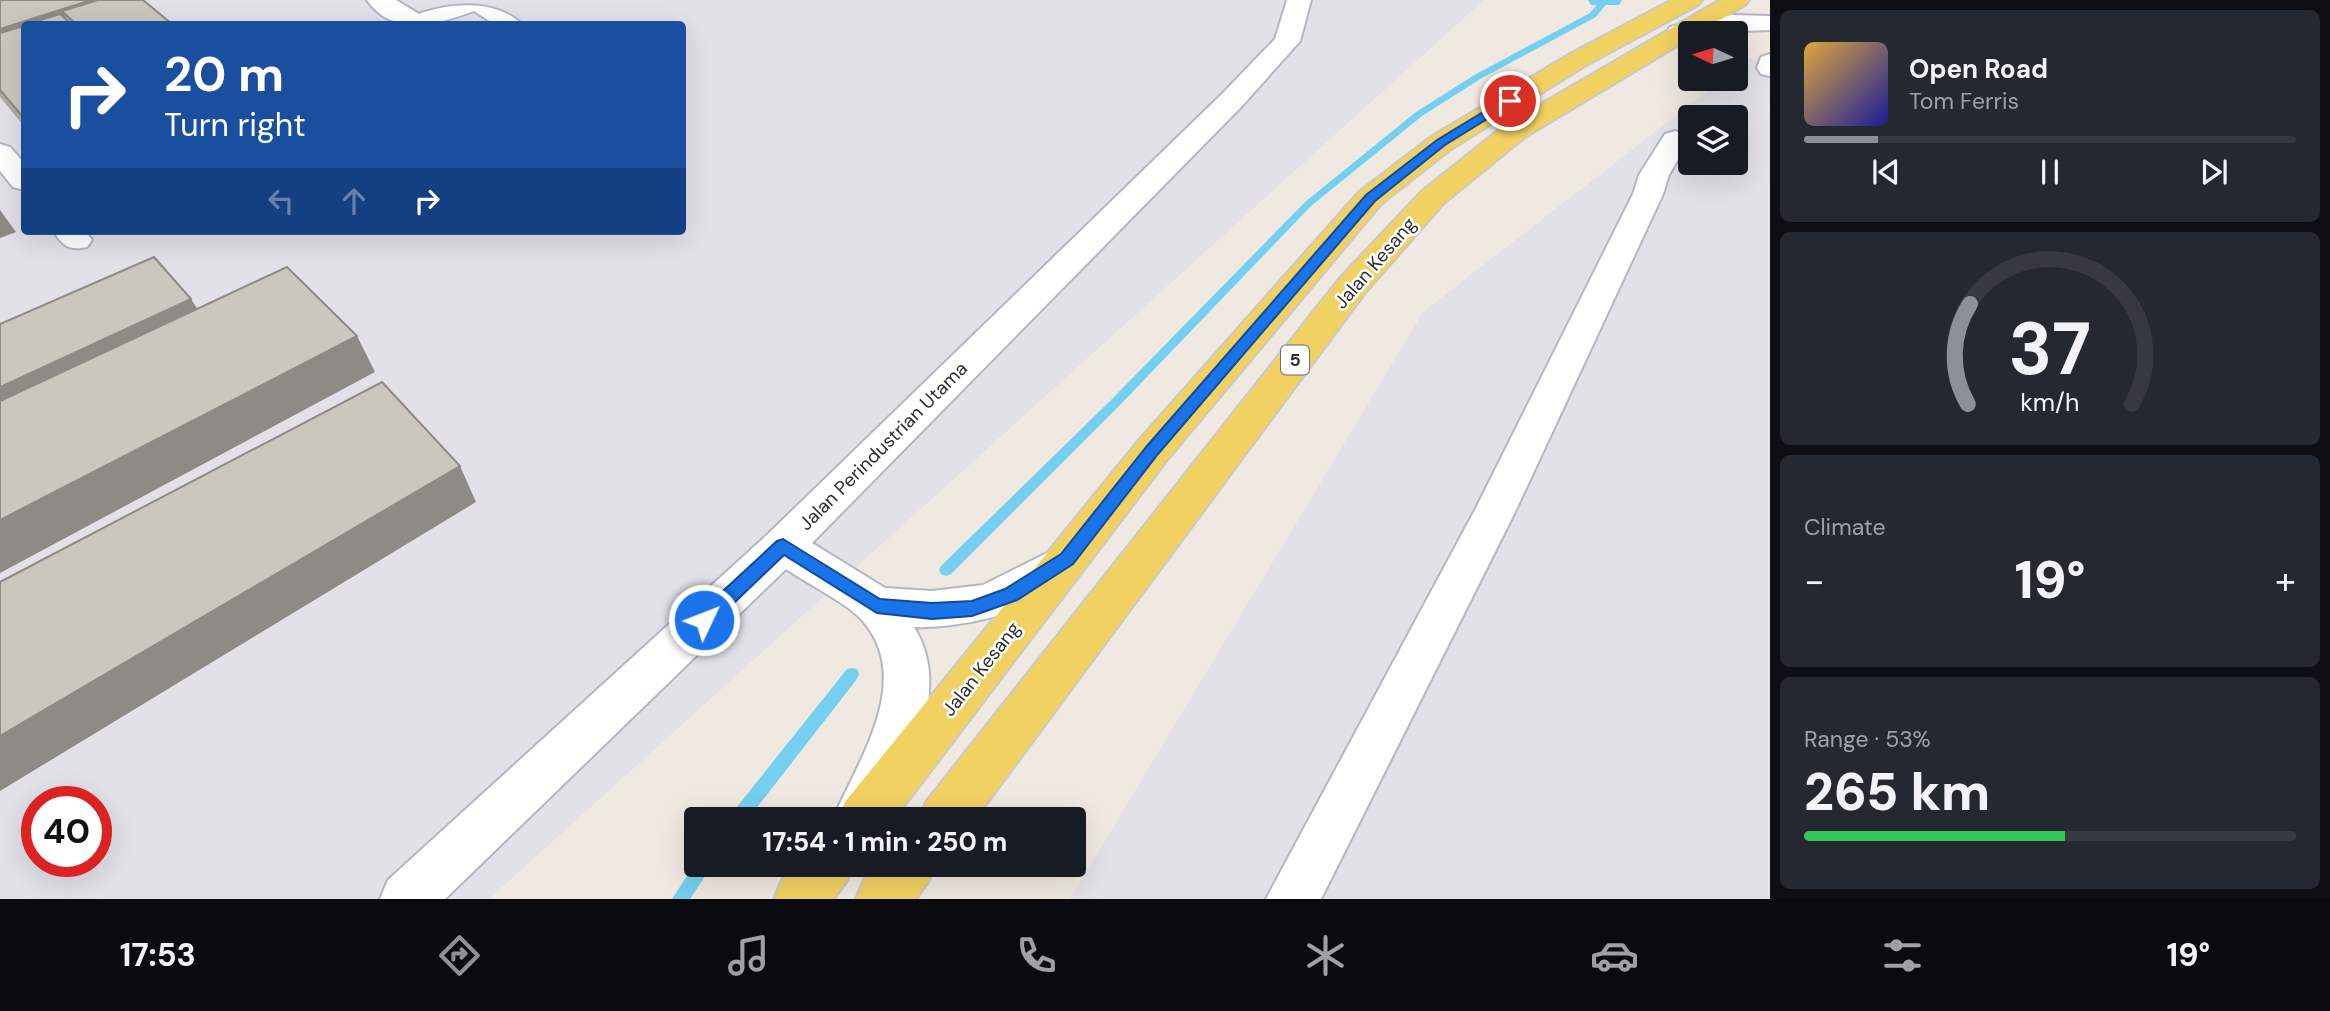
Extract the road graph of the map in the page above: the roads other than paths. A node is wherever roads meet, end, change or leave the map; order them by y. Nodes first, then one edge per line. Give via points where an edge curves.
1 (379, 0) edge
2 (1299, 0) edge
3 (1737, 0) edge
4 (462, 3) edge
5 (1685, 16) edge
6 (412, 21) edge
7 (423, 21) edge
8 (503, 21) edge
9 (1770, 23) edge
10 (1770, 62) edge
11 (1770, 68) edge
12 (1675, 140) dead end
13 (0, 153) edge
14 (21, 178) edge
15 (783, 546) junction
16 (1067, 559) junction
17 (877, 606) junction
18 (863, 807) edge
19 (872, 807) edge
20 (953, 807) edge
21 (818, 877) edge
22 (900, 877) edge
23 (407, 899) edge
24 (801, 899) edge
25 (883, 899) edge
26 (1293, 899) edge

1 - 6 street
2 - 15 street, Jalan Perindustrian Utama via 1286,41 1232,100
3 - 5 main road, Jalan Kesang / 5
4 - 7 street
4 - 8 street
5 - 9 street
5 - 16 main road, Jalan Kesang / 5 via 1579,59 1441,143 1370,198 1153,450
5 - 20 main road, Jalan Kesang / 5 via 1514,131 1433,198 1352,286
10 - 11 street
12 - 26 street via 1654,175 1495,512
13 - 14 street
15 - 17 street
15 - 23 street, Jalan Perindustrian Utama
16 - 17 street via 1011,595 972,608 932,611
16 - 19 main road, Jalan Kesang / 5
17 - 18 street via 901,646 907,675 902,721
21 - 24 main road
22 - 25 main road

